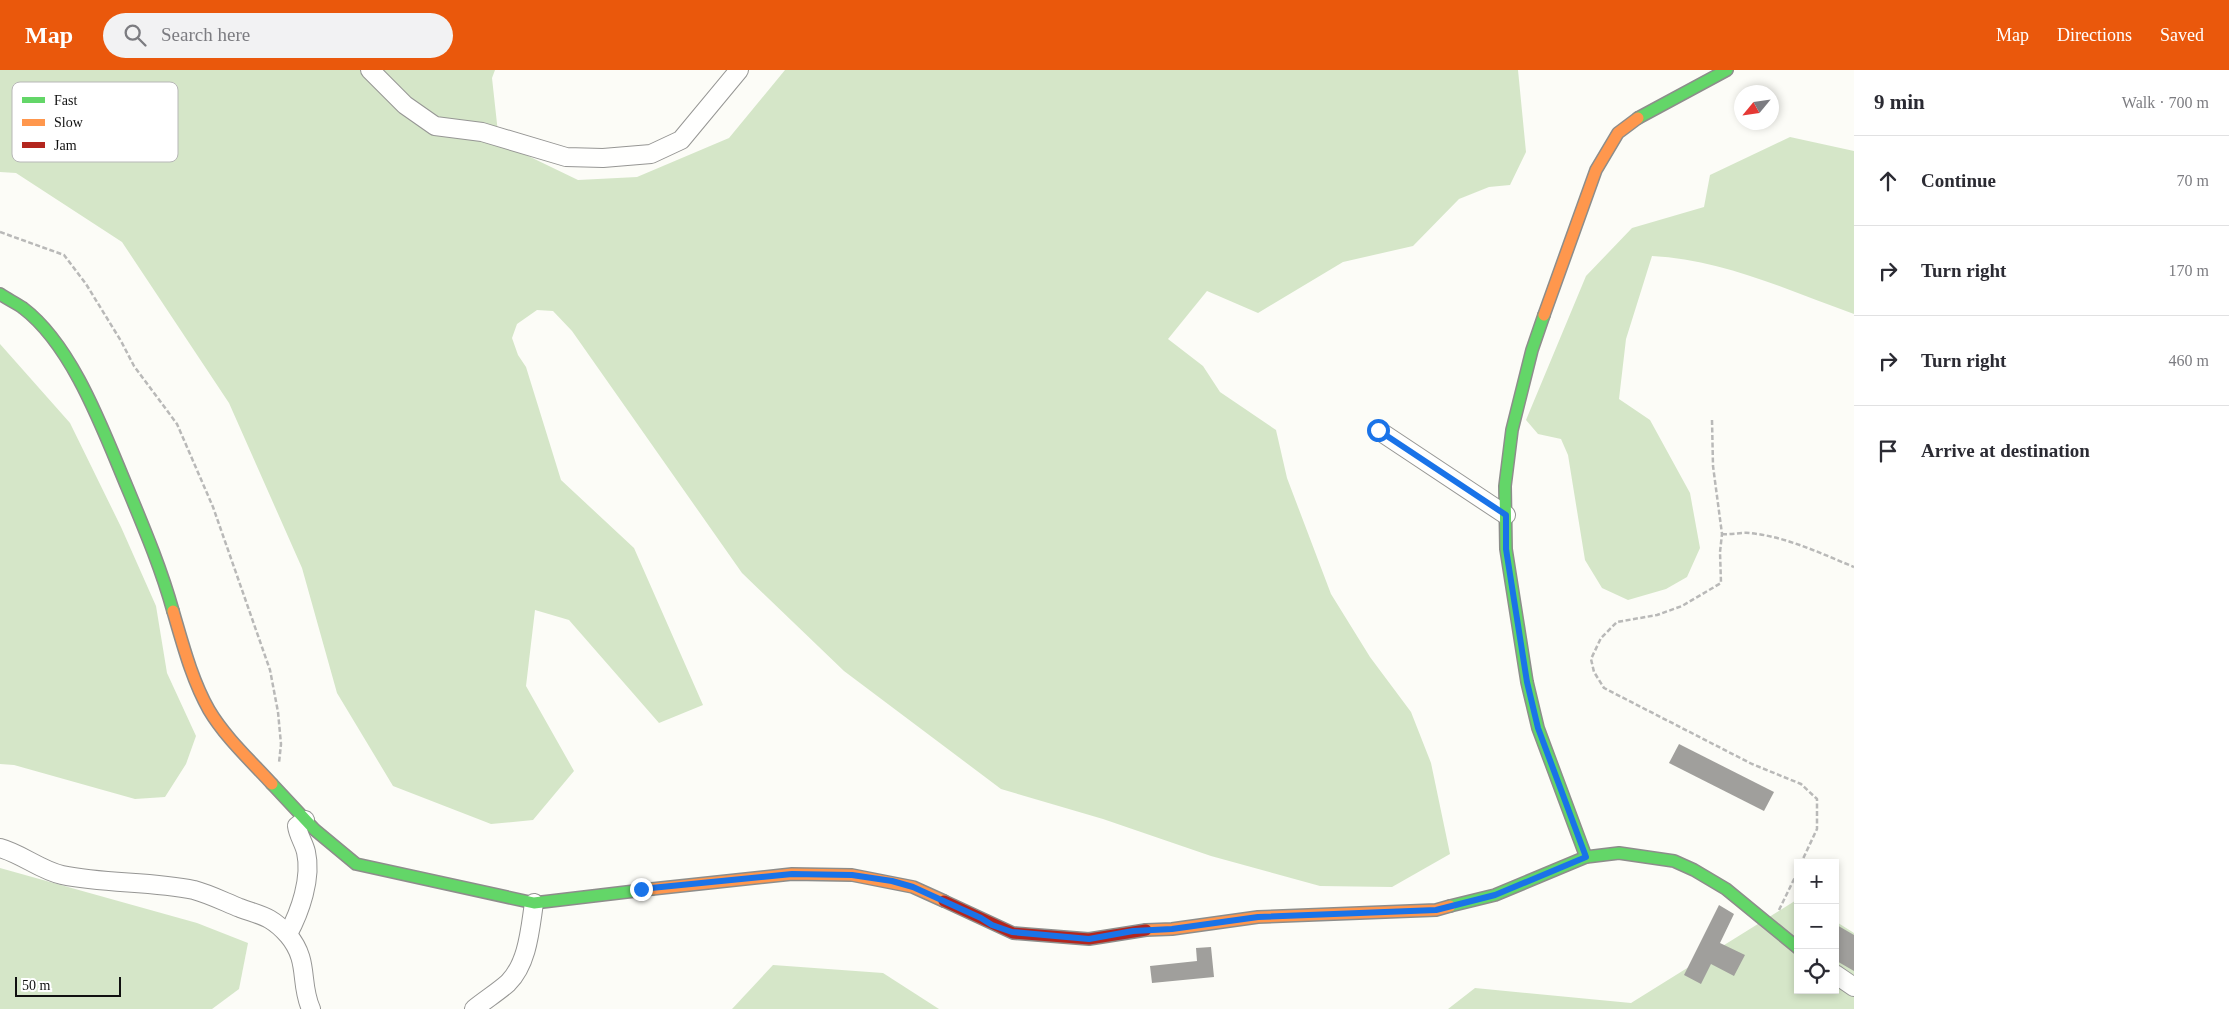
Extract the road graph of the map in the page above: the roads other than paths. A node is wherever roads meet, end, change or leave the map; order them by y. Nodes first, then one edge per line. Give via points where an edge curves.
1 (370, 70) edge
2 (739, 70) edge
3 (1727, 70) edge
4 (0, 294) edge
5 (1378, 430) dead end
6 (1506, 515) junction
7 (304, 820) junction
8 (0, 848) edge
9 (1586, 857) junction
10 (534, 903) junction
11 (288, 934) junction
12 (1794, 945) edge
13 (1839, 977) edge
14 (1854, 987) edge
15 (481, 1007) edge
16 (311, 1009) edge

1 - 2 street via 405,105 435,126 482,132 566,157 603,158 651,154 681,140
3 - 6 street via 1634,120 1614,139 1596,170 1532,350 1512,430 1505,486
4 - 7 street via 37,321 70,364 93,407 163,576 188,664 204,700 221,727
5 - 6 street
6 - 9 street via 1506,549 1527,682 1538,728
7 - 10 street via 356,864
7 - 11 street via 297,826 306,852 307,877 300,906
8 - 11 street via 61,875 194,890 267,916
9 - 10 street via 1495,895 1436,910 1258,917 1089,939 1012,932 913,887 852,875 792,874
9 - 12 street via 1619,854 1674,862 1694,870 1726,889
10 - 15 street via 526,947 519,965 509,982
11 - 16 street via 304,964 305,996
13 - 14 street

